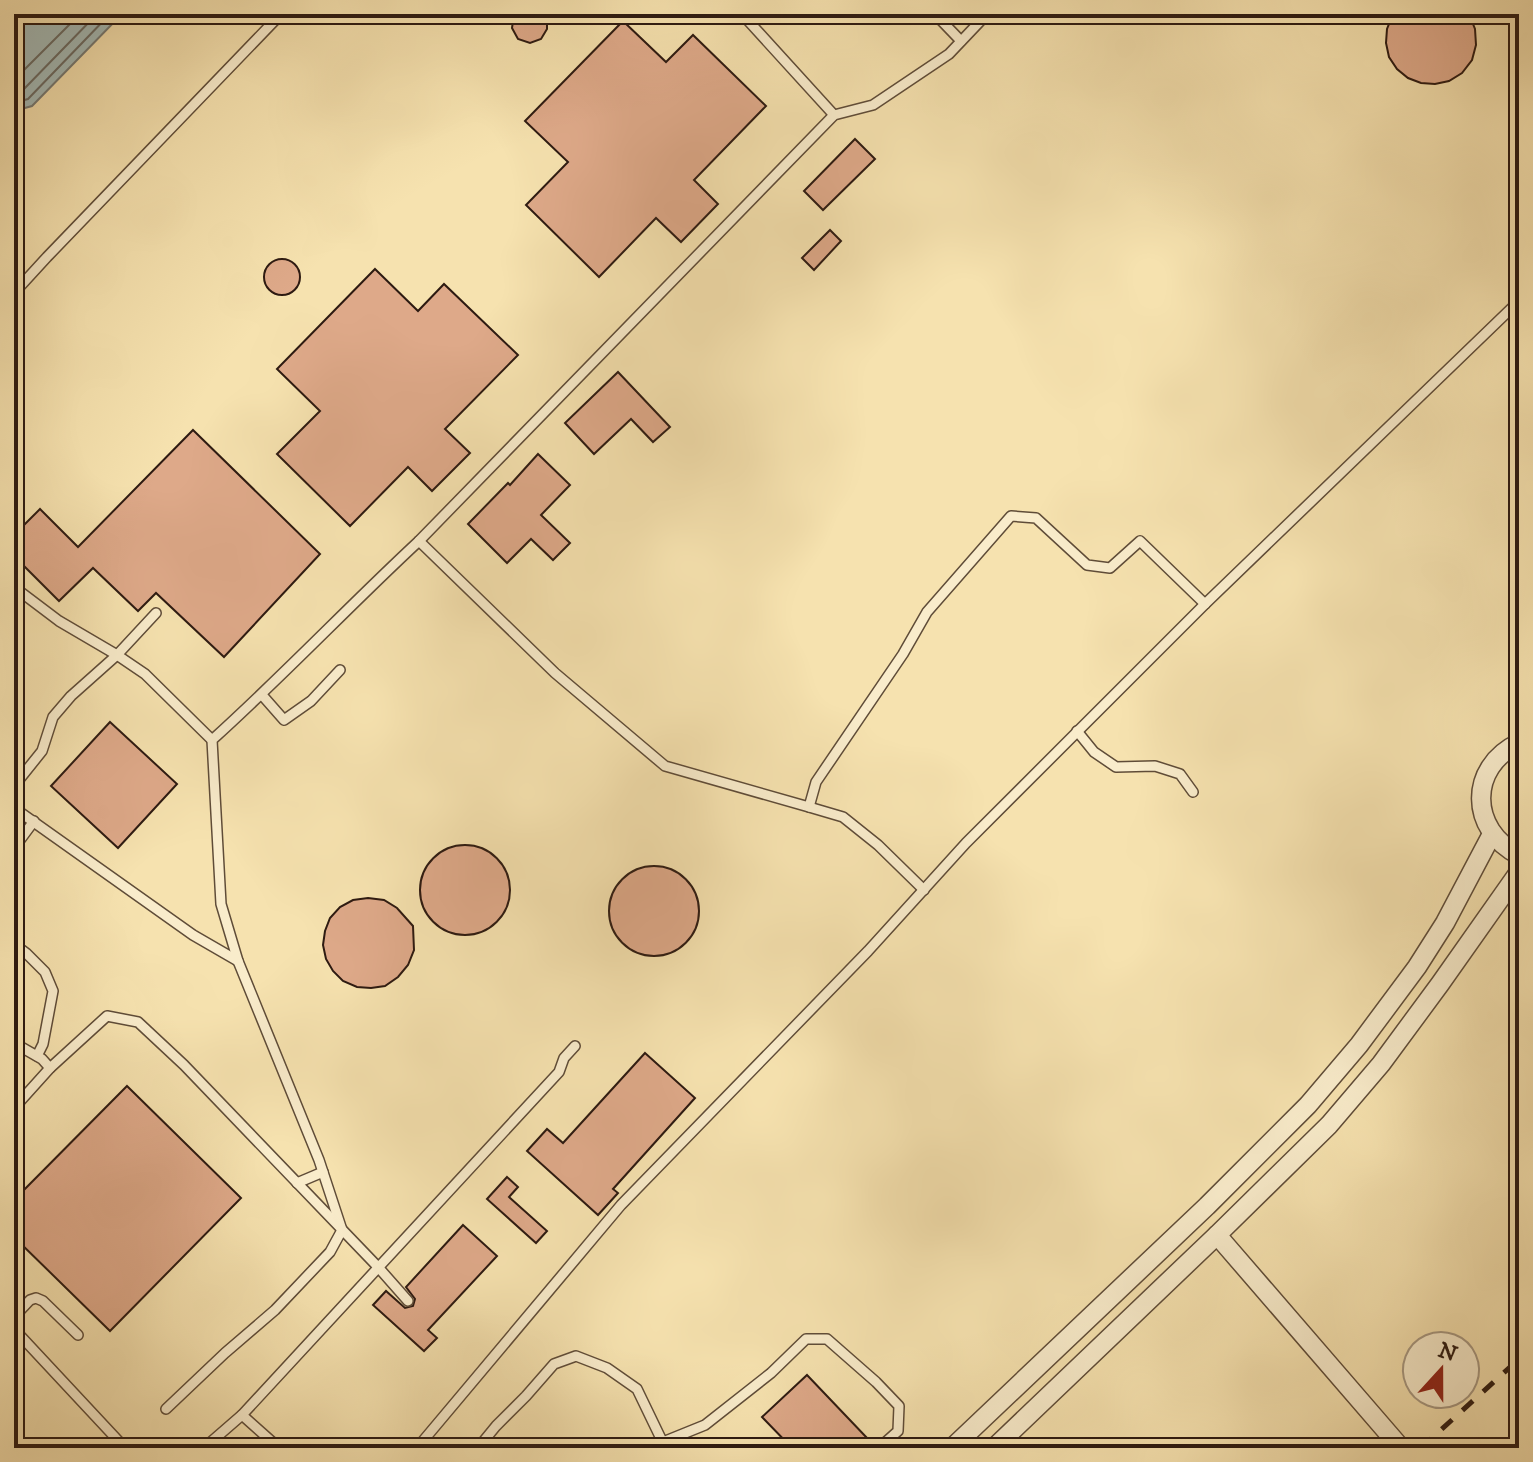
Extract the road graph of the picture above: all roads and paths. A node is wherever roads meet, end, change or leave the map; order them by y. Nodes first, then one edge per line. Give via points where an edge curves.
1 (281, 14) edge
2 (742, 14) edge
3 (935, 14) edge
4 (987, 14) edge
5 (961, 41) junction
6 (834, 115) junction
7 (14, 293) edge
8 (1519, 301) edge
9 (419, 541) junction
10 (14, 587) edge
11 (1205, 604) junction
12 (156, 613) dead end
13 (117, 655) junction
14 (340, 670) dead end
15 (262, 695) junction
16 (1077, 731) junction
17 (212, 740) junction
18 (1519, 743) edge
19 (14, 786) edge
20 (1193, 792) dead end
21 (809, 807) junction
22 (14, 808) edge
23 (34, 821) junction
24 (1492, 834) junction
25 (14, 848) edge
26 (1519, 855) edge
27 (1519, 872) edge
28 (924, 890) junction
29 (14, 944) edge
30 (238, 961) junction
31 (14, 1043) edge
32 (575, 1046) dead end
33 (37, 1056) junction
34 (50, 1068) junction
35 (14, 1108) edge
36 (323, 1172) junction
37 (297, 1183) junction
38 (342, 1230) junction
39 (1217, 1235) junction
40 (378, 1267) junction
41 (408, 1301) dead end
42 (14, 1317) edge
43 (14, 1329) edge
44 (78, 1335) dead end
45 (166, 1409) dead end
46 (242, 1415) junction
47 (664, 1445) edge
48 (125, 1448) edge
49 (204, 1448) edge
50 (279, 1448) edge
51 (417, 1448) edge
52 (478, 1448) edge
53 (879, 1448) edge
54 (952, 1448) edge
55 (994, 1448) edge
56 (1401, 1448) edge

1 - 7 lane
2 - 6 lane
3 - 5 lane
4 - 5 lane
5 - 6 lane via 873,105
6 - 9 lane
8 - 11 lane
9 - 15 lane
9 - 21 lane via 555,673 665,766
10 - 13 lane
11 - 16 lane
11 - 21 lane via 1140,541 1110,568 1087,565 1036,518 1011,516 927,612 816,782
12 - 13 lane
13 - 17 lane via 145,674
13 - 19 lane via 53,717 42,751
14 - 15 lane via 284,720
15 - 17 lane
16 - 20 lane via 1116,767 1155,766 1180,774
16 - 28 lane
17 - 30 lane via 221,904
18 - 24 street via 1498,757 1485,777 1481,801
21 - 28 lane via 843,817
22 - 23 lane
23 - 25 lane
23 - 30 lane via 193,935
24 - 26 street
24 - 54 street via 1417,967 1308,1105
27 - 39 street via 1381,1064 1329,1125
28 - 51 lane via 621,1205
29 - 33 lane via 45,972 53,991
30 - 36 lane
31 - 33 lane
32 - 40 lane via 559,1072
33 - 34 lane
34 - 35 lane
34 - 37 lane via 107,1016 138,1022
36 - 37 lane
36 - 38 lane
37 - 38 lane
38 - 40 lane
38 - 45 lane via 330,1252 275,1310
39 - 55 street
39 - 56 street
40 - 41 lane
40 - 46 lane
42 - 44 lane via 36,1298
43 - 48 lane
46 - 49 lane
46 - 50 lane
47 - 52 lane via 637,1389 607,1368 576,1356 554,1364
47 - 53 lane via 705,1425 806,1339 827,1339 899,1406 898,1431

